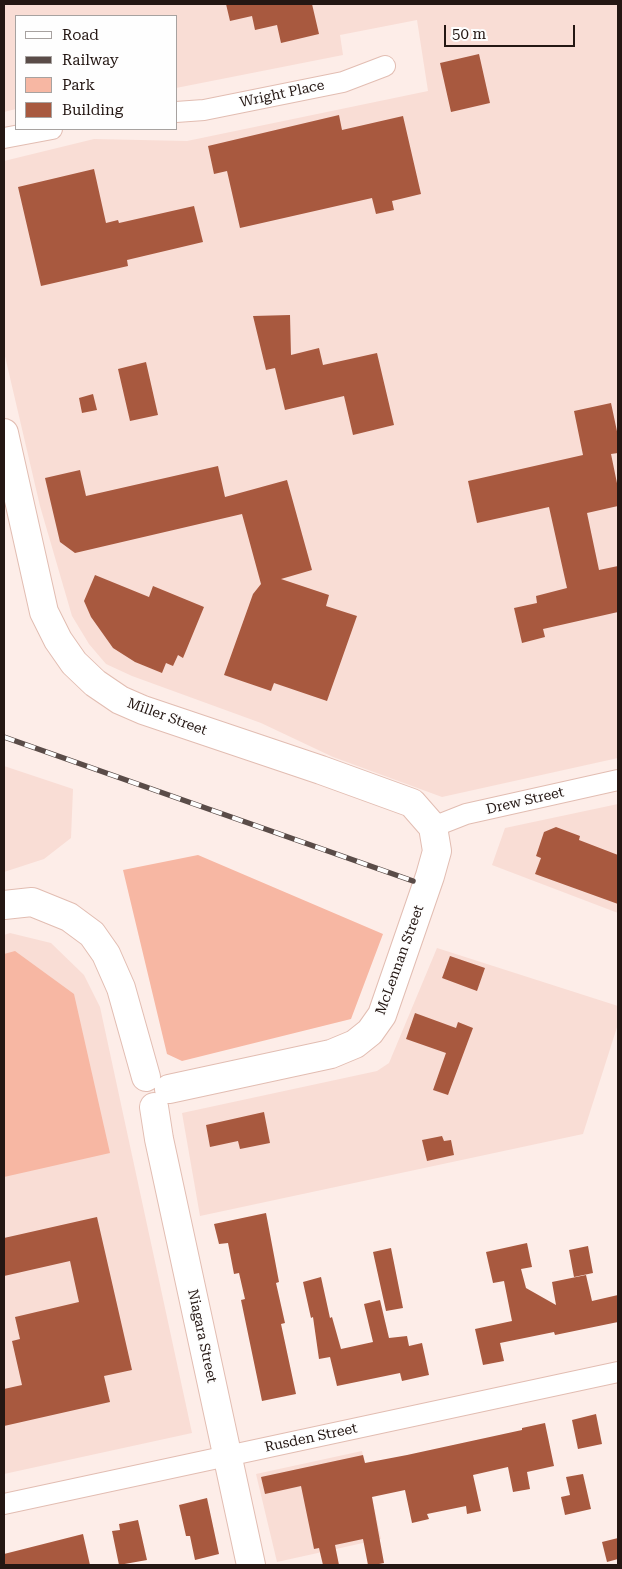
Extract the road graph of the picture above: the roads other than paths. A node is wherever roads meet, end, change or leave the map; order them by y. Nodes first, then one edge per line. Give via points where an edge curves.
1 (385, 66) dead end
2 (178, 112) edge
3 (47, 130) edge
4 (4, 138) edge
5 (4, 433) edge
6 (12, 510) edge
7 (618, 780) edge
8 (433, 827) junction
9 (4, 905) edge
10 (156, 1091) junction
11 (618, 1372) edge
12 (227, 1456) junction
13 (4, 1504) edge
14 (251, 1565) edge

1 - 2 street, Wright Place via 343,82 204,110
3 - 4 street
5 - 6 street, Miller Street
6 - 8 street, Miller Street via 44,612 74,664 95,683 120,700 143,710 412,803
7 - 8 street, Drew Street via 466,814
8 - 10 street, McLennan Street via 437,851 430,876 382,1015 370,1032 355,1044 331,1054
9 - 10 street, Niagara Street via 32,902 69,918 92,934 106,954 121,988
10 - 12 street, Niagara Street via 158,1139
11 - 12 street, Rusden Street
12 - 13 street, Rusden Street
12 - 14 street, Niagara Street

